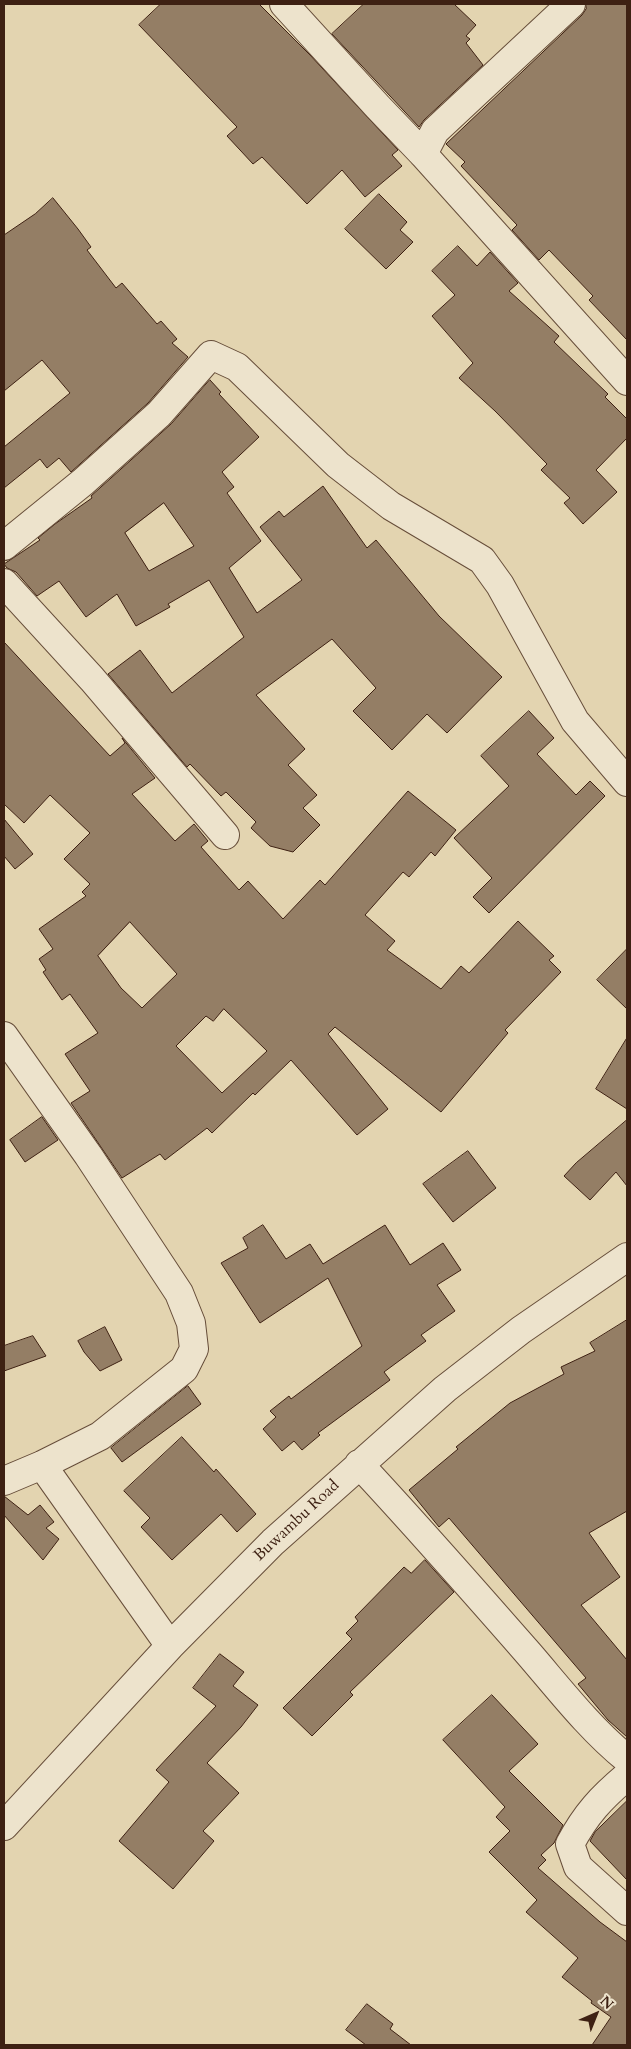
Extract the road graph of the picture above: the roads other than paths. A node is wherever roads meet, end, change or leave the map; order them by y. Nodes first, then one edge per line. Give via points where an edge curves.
1 (284, 4) edge
2 (571, 4) edge
3 (424, 154) junction
4 (627, 382) edge
5 (4, 546) edge
6 (4, 584) edge
7 (627, 782) edge
8 (226, 835) dead end
9 (4, 1036) edge
10 (627, 1257) edge
11 (359, 1464) junction
12 (42, 1465) junction
13 (4, 1480) edge
14 (170, 1646) junction
15 (627, 1759) edge
16 (627, 1776) edge
17 (4, 1826) edge
18 (627, 1911) edge

1 - 3 street
2 - 3 street via 435,131
3 - 4 street
5 - 7 street via 159,414 211,356 237,368 338,465 391,506 482,560 500,585 575,721
6 - 8 street
9 - 12 street via 179,1293 191,1323 194,1349 184,1369 100,1436
10 - 11 street, Buwambu Road via 521,1330 445,1388
11 - 14 street, Buwambu Road via 273,1542
11 - 15 street via 426,1535 553,1683
12 - 13 street
12 - 14 street
14 - 17 street, Buwambu Road
16 - 18 street via 605,1794 583,1819 570,1844 578,1867

